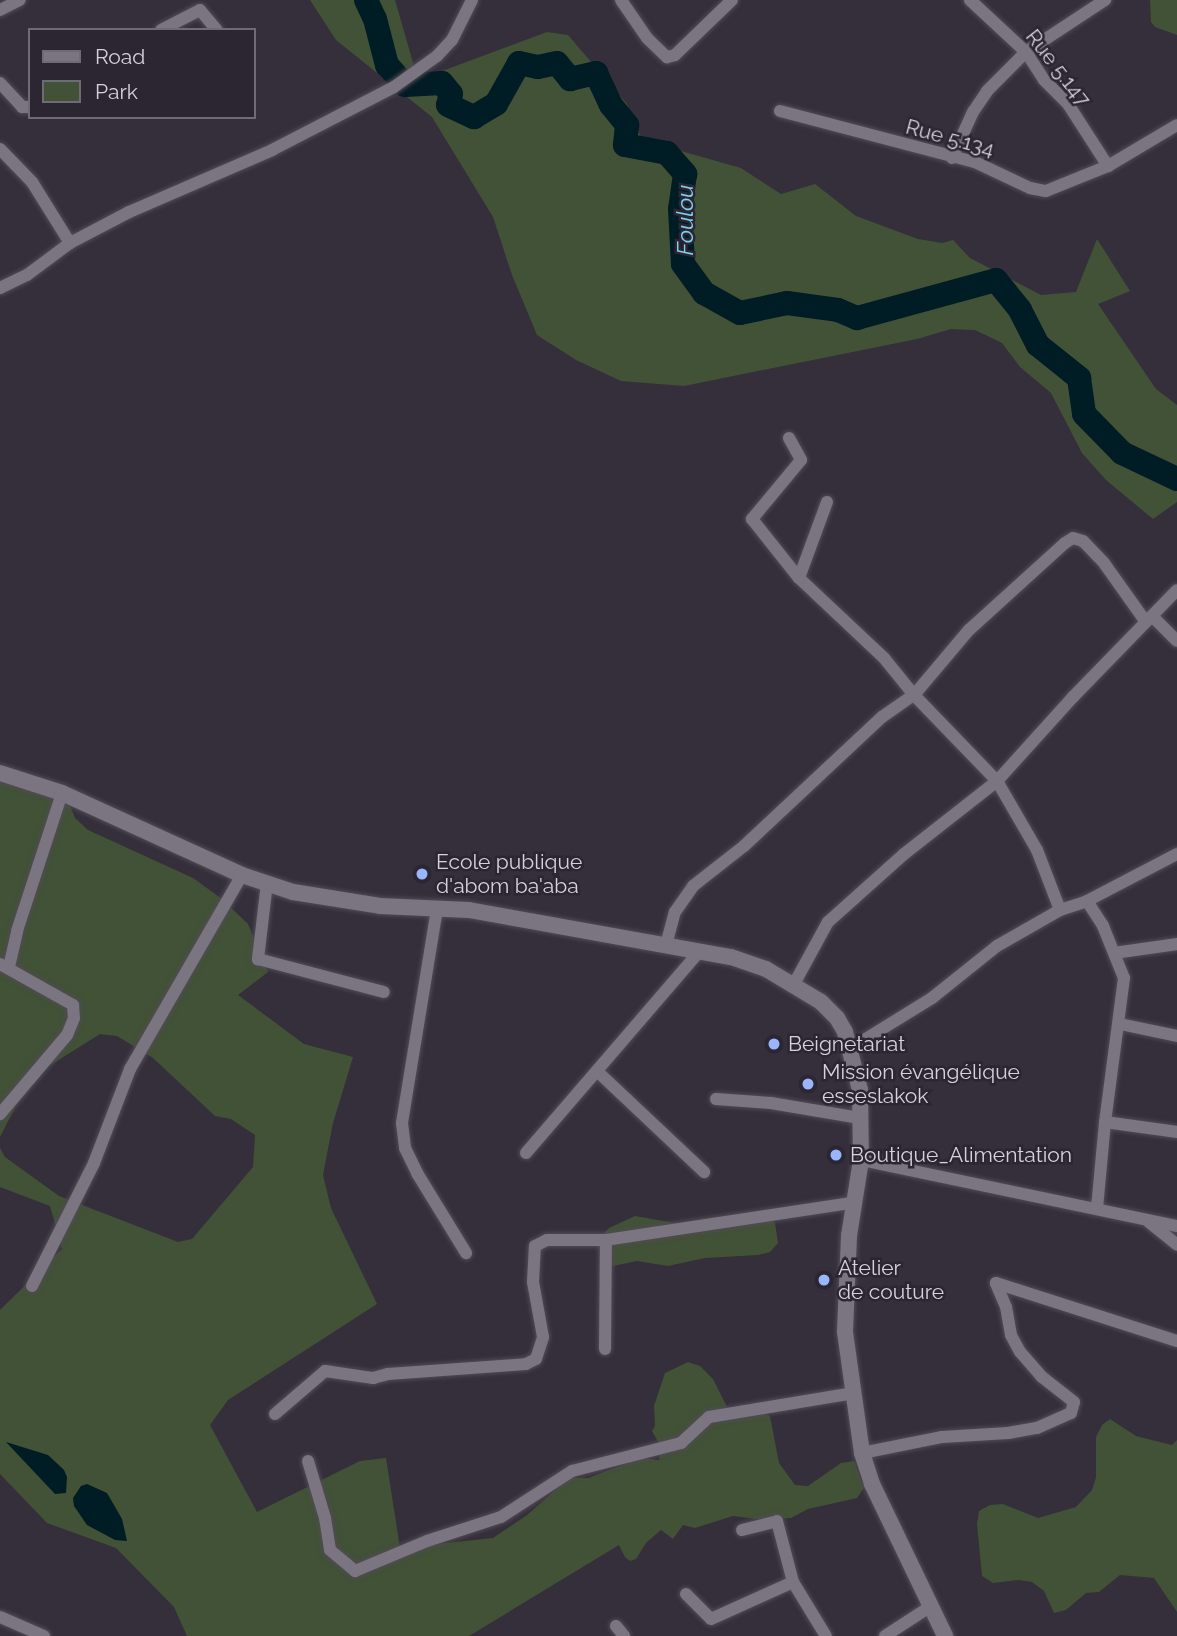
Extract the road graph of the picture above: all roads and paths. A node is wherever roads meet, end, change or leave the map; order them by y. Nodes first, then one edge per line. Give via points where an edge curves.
1 (20, 0) edge
2 (472, 0) edge
3 (621, 0) edge
4 (732, 0) edge
5 (970, 0) edge
6 (1097, 2) edge
7 (0, 10) edge
8 (165, 28) edge
9 (214, 28) edge
10 (1026, 52) junction
11 (0, 83) edge
12 (28, 107) edge
13 (780, 111) dead end
14 (1177, 125) edge
15 (0, 149) edge
16 (952, 158) junction
17 (1108, 166) junction
18 (70, 243) junction
19 (0, 288) edge
20 (789, 438) dead end
21 (827, 502) dead end
22 (799, 578) junction
23 (1177, 590) edge
24 (1149, 619) junction
25 (1177, 640) edge
26 (914, 695) junction
27 (0, 773) edge
28 (997, 781) junction
29 (62, 793) junction
30 (1177, 853) edge
31 (242, 875) junction
32 (267, 883) junction
33 (1087, 901) junction
34 (437, 909) junction
35 (1060, 910) junction
36 (1177, 944) edge
37 (666, 945) junction
38 (700, 951) junction
39 (1114, 953) junction
40 (5, 966) edge
41 (794, 984) junction
42 (384, 992) dead end
43 (1120, 1024) junction
44 (1177, 1036) edge
45 (851, 1048) junction
46 (598, 1072) junction
47 (716, 1099) dead end
48 (0, 1114) edge
49 (860, 1118) junction
50 (1105, 1122) junction
51 (1177, 1132) edge
52 (526, 1153) dead end
53 (860, 1160) junction
54 (704, 1172) dead end
55 (852, 1203) junction
56 (1097, 1209) junction
57 (1149, 1221) junction
58 (1177, 1226) edge
59 (606, 1240) junction
60 (1177, 1245) edge
61 (466, 1253) dead end
62 (32, 1286) dead end
63 (1177, 1341) edge
64 (605, 1349) dead end
65 (854, 1393) junction
66 (275, 1414) dead end
67 (862, 1453) junction
68 (308, 1461) dead end
69 (742, 1530) dead end
70 (793, 1582) junction
71 (686, 1594) dead end
72 (931, 1606) junction
73 (0, 1617) edge
74 (18, 1631) edge
75 (44, 1636) edge
76 (826, 1636) edge
77 (885, 1636) edge
78 (945, 1636) edge

1 - 7 street
2 - 18 street via 452,40 394,87 272,150
3 - 4 street via 647,38 667,57 675,55
5 - 10 street, Rue 5.147
6 - 10 street
8 - 9 street via 200,10
10 - 16 street via 987,91
10 - 17 street, Rue 5.147 via 1044,80 1068,104
11 - 12 street via 22,107
13 - 16 street, Rue 5.134
14 - 17 street, Rue 5.134
15 - 18 street via 32,182
16 - 17 street, Rue 5.134 via 975,162 1046,191
18 - 19 street via 27,275
20 - 22 street via 801,460 752,519
21 - 22 street
22 - 26 street via 884,658
23 - 24 street
24 - 25 street
24 - 26 street via 1104,563 1083,541 1073,538 969,630
24 - 28 street
26 - 28 street
26 - 37 street via 882,717 744,846 693,886 675,912
27 - 29 street
28 - 35 street via 1037,850
28 - 41 street via 904,854 828,922
29 - 31 street
29 - 40 street
30 - 33 street
31 - 32 street
31 - 62 street via 130,1069 94,1163
32 - 34 street via 293,892 380,906
32 - 42 street via 258,958
33 - 35 street
33 - 39 street
34 - 37 street via 469,910
34 - 61 street via 402,1123 409,1156
35 - 45 street via 997,946 932,998
36 - 39 street
37 - 38 street
38 - 41 street via 766,969
38 - 46 street
39 - 43 street via 1124,978
40 - 48 street via 73,1005 74,1018 67,1035
41 - 45 street via 837,1018
43 - 44 street
43 - 50 street
45 - 49 street via 860,1090
46 - 52 street
46 - 54 street
47 - 49 street
49 - 53 street
50 - 51 street
50 - 56 street
53 - 55 street
53 - 56 street
55 - 59 street
55 - 65 street via 845,1332
56 - 57 street
57 - 58 street
57 - 60 street
59 - 64 street
59 - 66 street via 547,1240 535,1246 533,1282 543,1337 536,1359 526,1364 373,1378 325,1371
63 - 67 street via 996,1283 1020,1352 1074,1402 1071,1413 1037,1428 942,1437
65 - 67 street
65 - 68 street via 709,1417 681,1443 572,1471 501,1517 355,1571 330,1550
67 - 72 street via 872,1484
69 - 70 street via 777,1521
70 - 71 street via 711,1619
70 - 76 street
72 - 77 street
72 - 78 street
73 - 74 street
74 - 75 street

